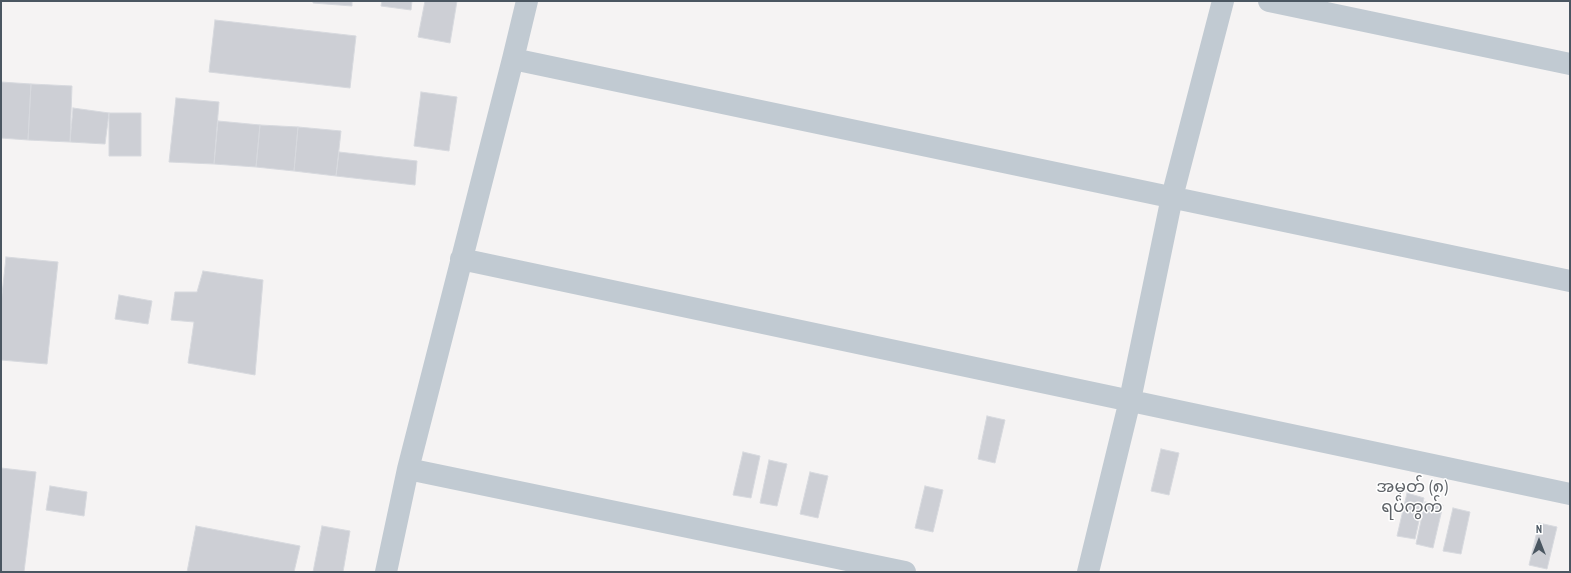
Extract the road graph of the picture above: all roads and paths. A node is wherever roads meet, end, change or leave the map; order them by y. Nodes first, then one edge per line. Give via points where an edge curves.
1 (527, 1) edge
2 (1223, 1) edge
3 (1269, 1) edge
4 (513, 60) junction
5 (1570, 64) edge
6 (1172, 197) junction
7 (461, 259) junction
8 (1570, 282) edge
9 (1130, 400) junction
10 (408, 469) junction
11 (1570, 494) edge
12 (386, 572) edge
13 (905, 572) edge
14 (1088, 572) edge

1 - 4 street
2 - 6 street
3 - 5 street
4 - 6 street
4 - 7 street
6 - 8 street
6 - 9 street
7 - 9 street
7 - 10 street
9 - 11 street
9 - 14 street
10 - 12 street
10 - 13 street

